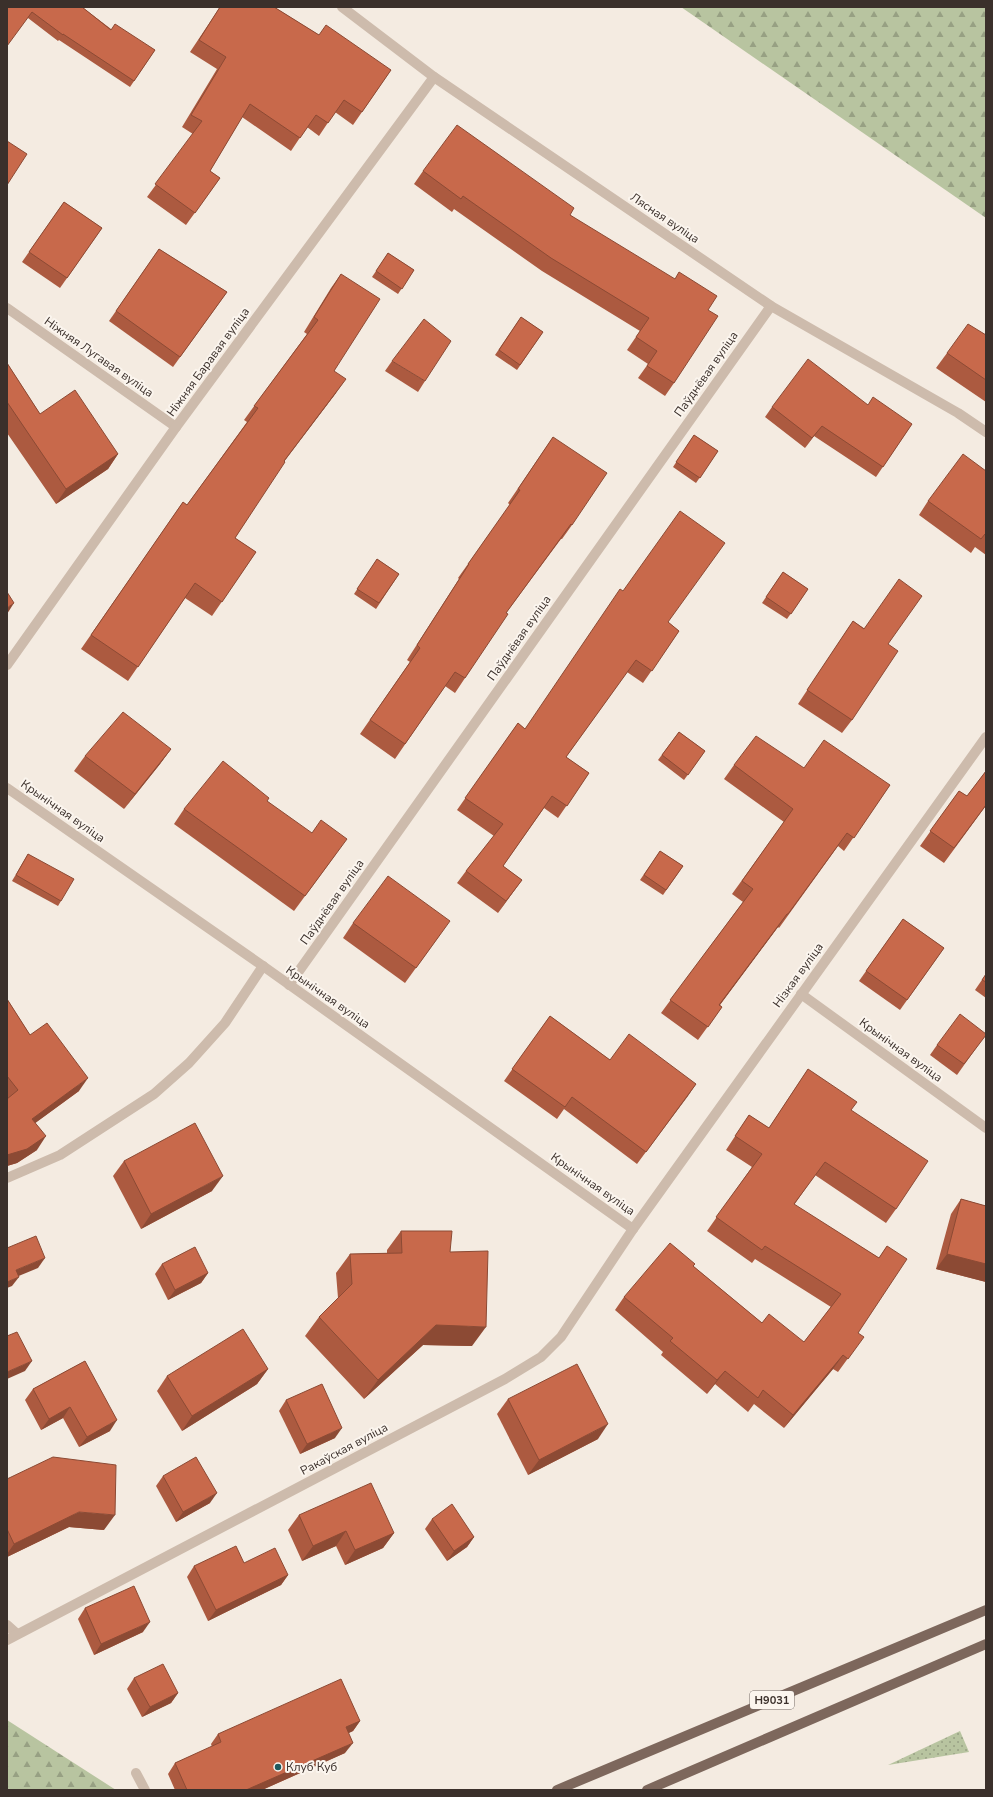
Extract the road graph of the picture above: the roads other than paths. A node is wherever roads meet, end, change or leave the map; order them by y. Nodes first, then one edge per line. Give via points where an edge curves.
1 (342, 7) edge
2 (434, 77) junction
3 (770, 306) junction
4 (7, 308) edge
5 (176, 427) junction
6 (986, 432) edge
7 (7, 665) edge
8 (986, 737) edge
9 (7, 788) edge
10 (263, 966) junction
11 (289, 985) junction
12 (801, 994) junction
13 (986, 1128) edge
14 (7, 1178) edge
15 (633, 1229) junction
16 (986, 1610) edge
17 (7, 1625) edge
18 (17, 1634) junction
19 (7, 1640) edge
20 (986, 1644) edge
21 (136, 1773) dead end
22 (145, 1790) edge
23 (558, 1790) edge
24 (647, 1790) edge

1 - 2 street, Лясная вуліца
2 - 3 street, Лясная вуліца
2 - 5 street, Ніжняя Баравая вуліца
3 - 6 street, Лясная вуліца via 958,413
3 - 11 street, Паўднёвая вуліца
4 - 5 street, Ніжняя Лугавая вуліца
5 - 7 street, Ніжняя Баравая вуліца
8 - 12 street, Нізкая вуліца
9 - 10 street, Крынічная вуліца
10 - 11 street, Крынічная вуліца
10 - 14 street via 225,1023 189,1062 154,1094 60,1155
11 - 15 street, Крынічная вуліца
12 - 13 street, Крынічная вуліца
12 - 15 street, Нізкая вуліца
15 - 18 street, Ракаўская вуліца via 562,1337 541,1357 505,1379
16 - 23 main road, Н9031
17 - 18 street
18 - 19 street, Ракаўская вуліца
20 - 24 main road, Н9031
21 - 22 street

